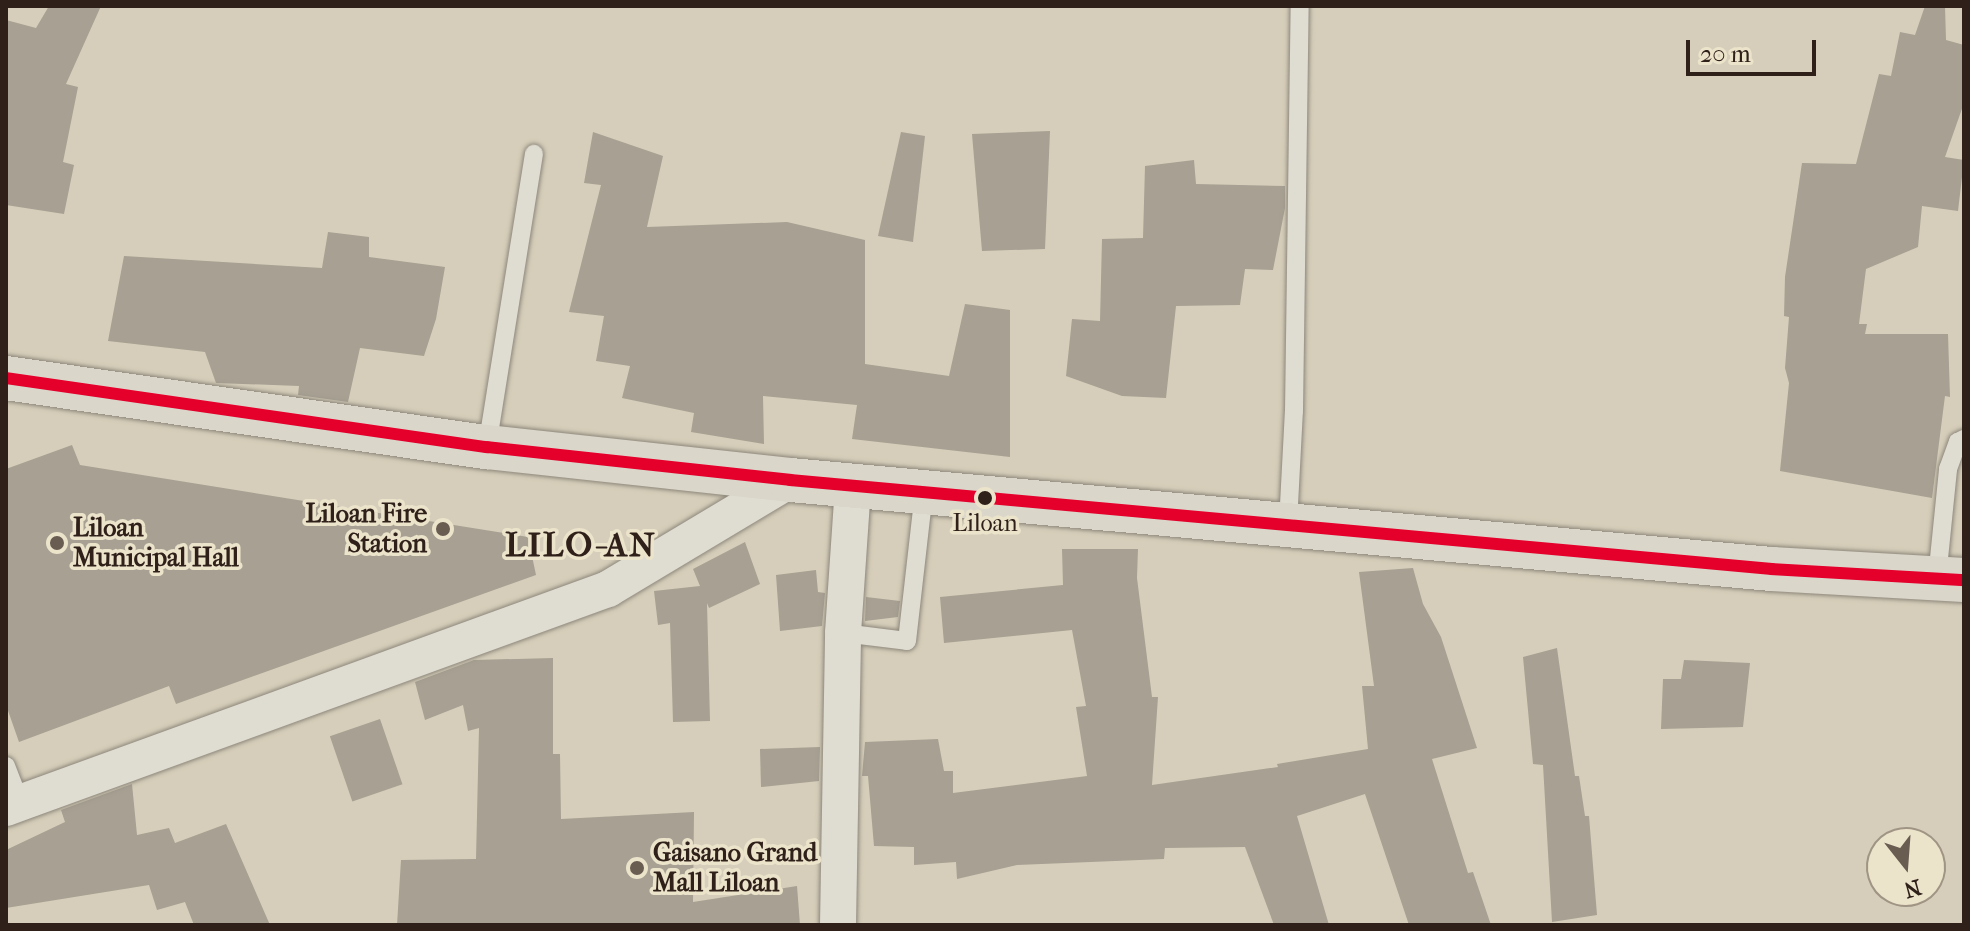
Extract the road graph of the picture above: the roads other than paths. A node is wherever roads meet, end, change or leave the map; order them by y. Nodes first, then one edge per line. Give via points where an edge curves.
1 (1300, 6) edge
2 (534, 154) dead end
3 (6, 378) edge
4 (1964, 439) edge
5 (487, 447) junction
6 (790, 480) junction
7 (853, 485) junction
8 (924, 492) junction
9 (1288, 524) junction
10 (1950, 579) edge
11 (843, 633) junction
12 (6, 766) edge
13 (13, 806) edge
14 (838, 925) edge

1 - 9 lane
2 - 5 lane
3 - 5 main road
4 - 10 lane via 1948,469
5 - 6 main road
6 - 7 main road
6 - 13 street via 608,589
7 - 8 main road
7 - 11 street
8 - 9 main road
8 - 11 lane via 907,641
9 - 10 main road via 1772,569
11 - 14 street
12 - 13 lane

